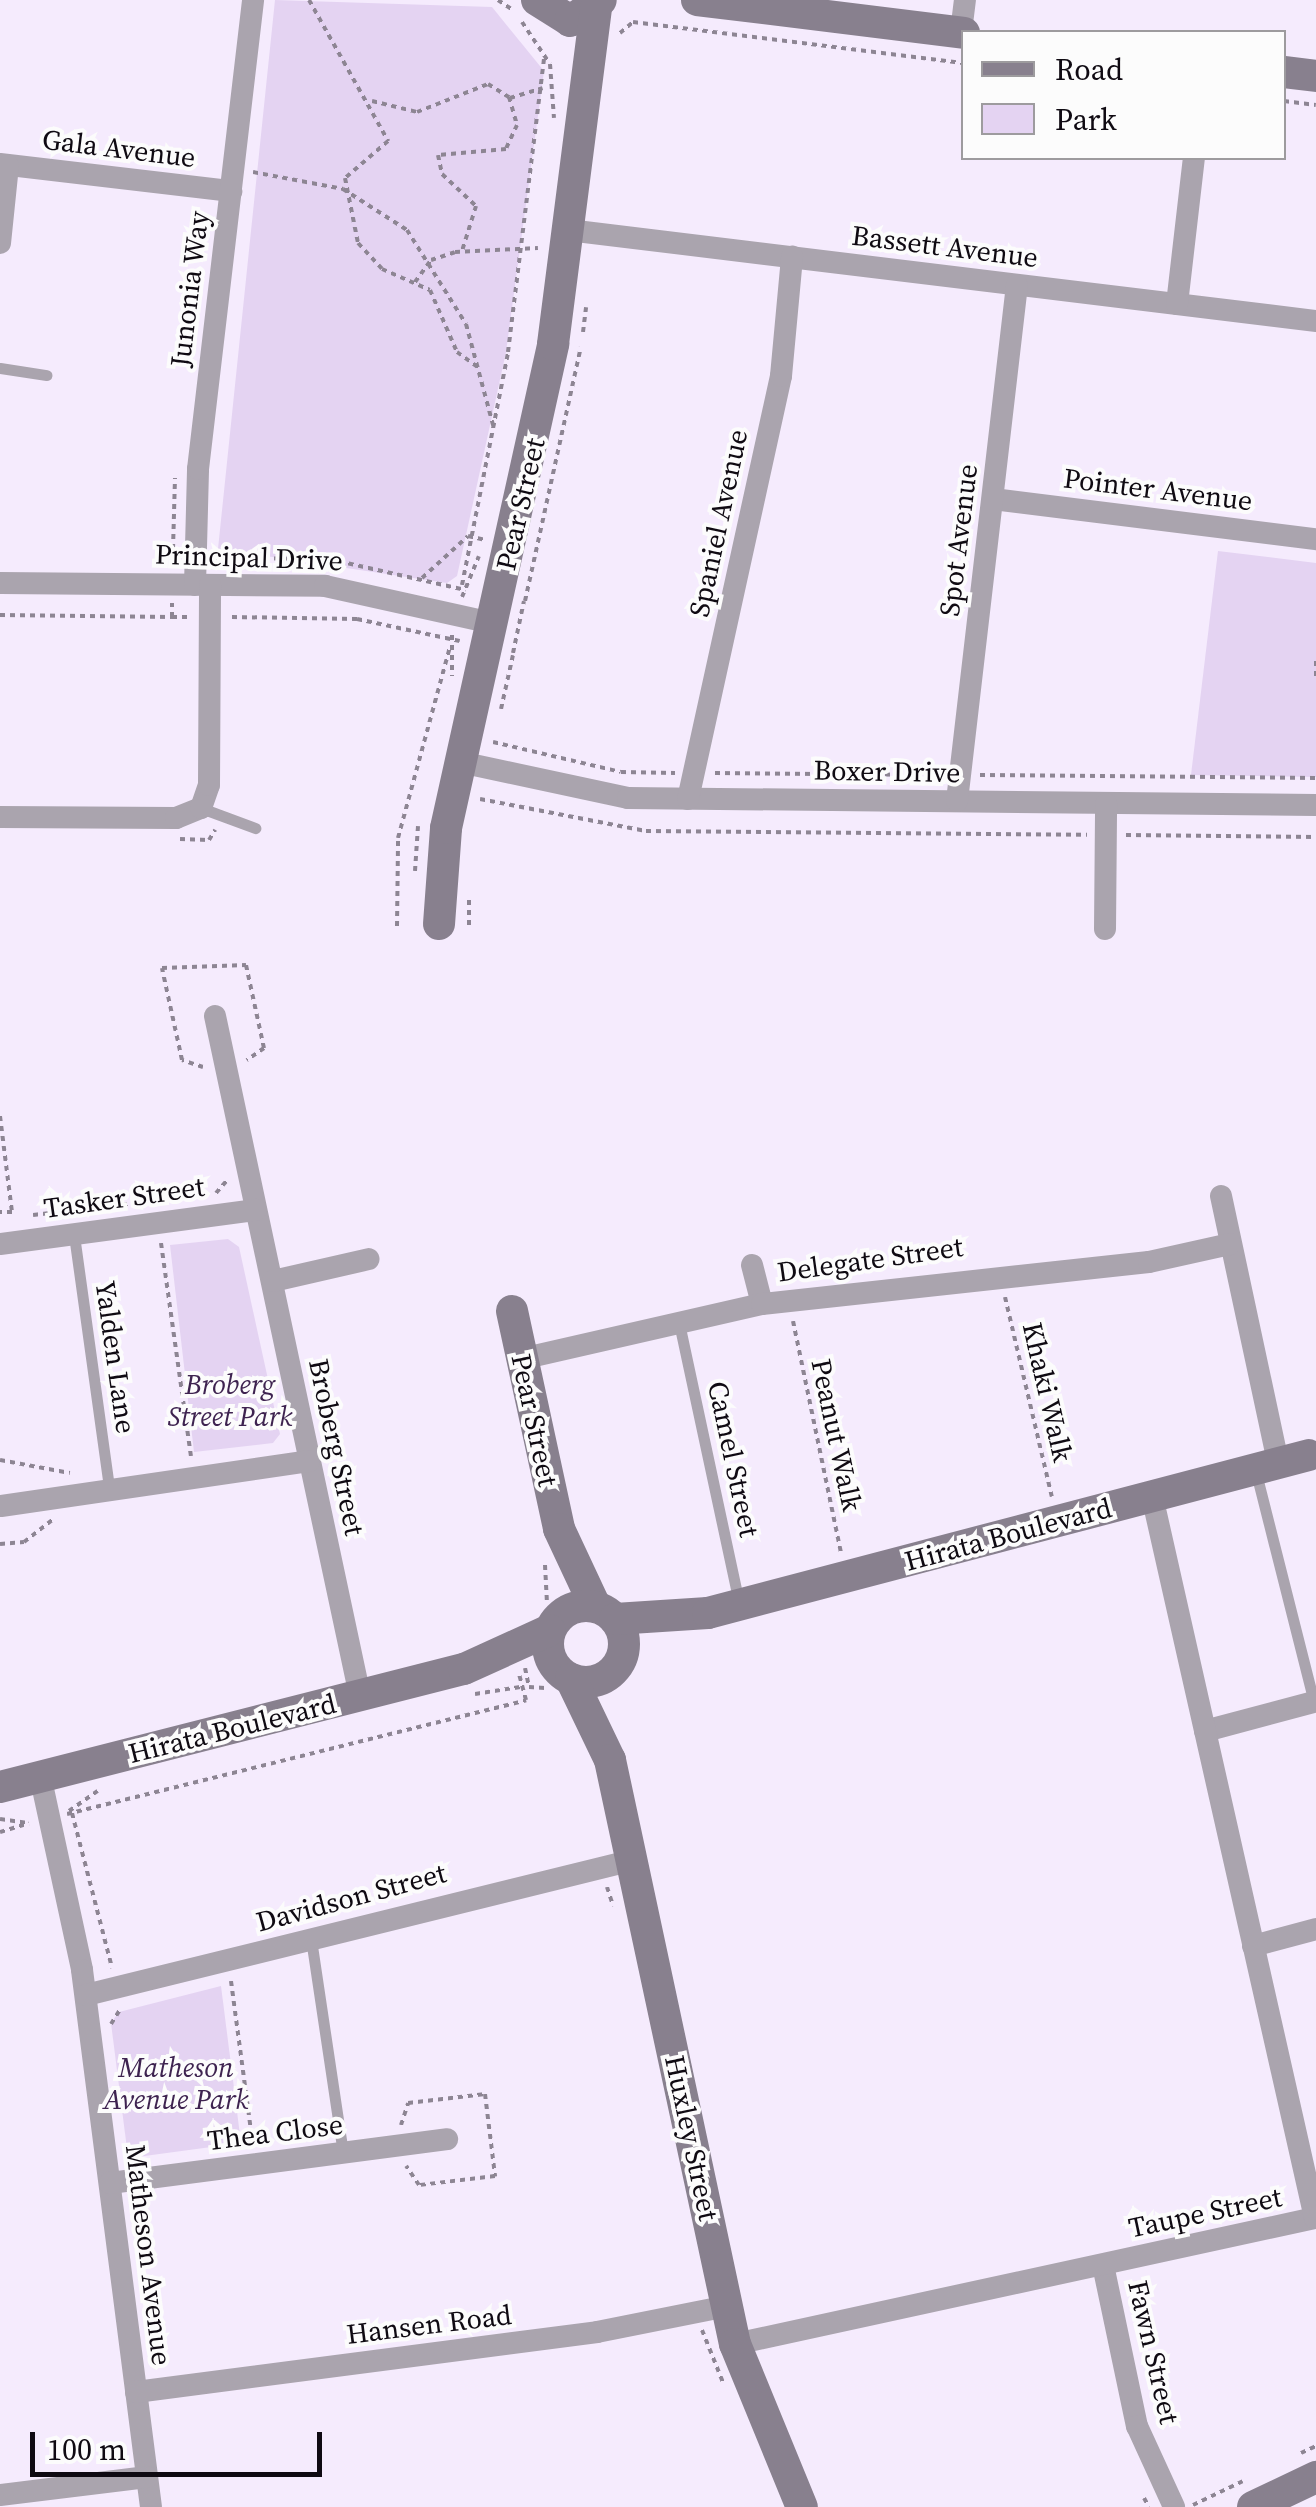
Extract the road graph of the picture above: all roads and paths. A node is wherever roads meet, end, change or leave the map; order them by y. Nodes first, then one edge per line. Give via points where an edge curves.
1 (253, 0) edge
2 (308, 0) edge
3 (496, 0) edge
4 (697, 0) edge
5 (603, 3) edge
6 (771, 4) edge
7 (549, 24) edge
8 (961, 32) edge
9 (961, 32) edge
10 (1286, 72) edge
11 (1316, 76) edge
12 (544, 88) junction
13 (510, 98) junction
14 (372, 101) junction
15 (1286, 101) edge
16 (1316, 105) edge
17 (554, 123) dead end
18 (1194, 160) edge
19 (4, 164) edge
20 (232, 180) junction
21 (343, 188) junction
22 (554, 230) junction
23 (0, 243) edge
24 (462, 251) dead end
25 (792, 258) junction
26 (536, 266) dead end
27 (1017, 285) junction
28 (586, 302) dead end
29 (1177, 304) junction
30 (1316, 321) edge
31 (0, 368) edge
32 (482, 369) junction
33 (46, 375) dead end
34 (494, 425) junction
35 (176, 471) dead end
36 (993, 499) junction
37 (487, 522) dead end
38 (468, 536) junction
39 (1316, 539) edge
40 (421, 578) dead end
41 (0, 583) edge
42 (192, 585) junction
43 (525, 601) dead end
44 (0, 615) edge
45 (189, 617) dead end
46 (231, 617) dead end
47 (492, 622) junction
48 (189, 636) dead end
49 (231, 636) dead end
50 (450, 646) dead end
51 (1316, 661) edge
52 (1316, 677) edge
53 (493, 742) dead end
54 (676, 754) dead end
55 (940, 756) dead end
56 (460, 762) junction
57 (682, 773) junction
58 (948, 775) junction
59 (1316, 778) edge
60 (480, 799) dead end
61 (688, 799) junction
62 (957, 801) junction
63 (1106, 804) junction
64 (1316, 805) edge
65 (211, 813) junction
66 (0, 817) edge
67 (254, 828) dead end
68 (1106, 835) junction
69 (1316, 837) edge
70 (171, 839) dead end
71 (439, 924) dead end
72 (398, 926) dead end
73 (1105, 929) dead end
74 (214, 1016) dead end
75 (0, 1116) edge
76 (1221, 1196) dead end
77 (256, 1210) junction
78 (0, 1212) edge
79 (74, 1235) junction
80 (161, 1243) dead end
81 (0, 1244) edge
82 (1230, 1244) junction
83 (369, 1259) dead end
84 (752, 1264) dead end
85 (1000, 1272) junction
86 (273, 1281) junction
87 (789, 1301) junction
88 (762, 1304) junction
89 (512, 1310) dead end
90 (679, 1323) junction
91 (522, 1359) junction
92 (211, 1453) dead end
93 (191, 1456) junction
94 (174, 1458) dead end
95 (0, 1460) edge
96 (309, 1461) junction
97 (1281, 1462) junction
98 (108, 1477) junction
99 (1152, 1496) junction
100 (1, 1506) edge
101 (1058, 1521) junction
102 (846, 1576) junction
103 (740, 1604) junction
104 (708, 1613) junction
105 (581, 1617) junction
106 (518, 1665) junction
107 (617, 1665) junction
108 (464, 1670) junction
109 (565, 1676) junction
110 (360, 1696) junction
111 (1315, 1707) edge
112 (1205, 1731) junction
113 (610, 1760) junction
114 (40, 1776) junction
115 (0, 1786) edge
116 (0, 1818) edge
117 (0, 1832) edge
118 (633, 1860) junction
119 (1316, 1929) edge
120 (311, 1939) junction
121 (1254, 1946) junction
122 (227, 1960) junction
123 (111, 1968) dead end
124 (86, 1995) junction
125 (447, 2139) dead end
126 (343, 2154) junction
127 (255, 2164) junction
128 (110, 2183) junction
129 (1316, 2220) edge
130 (1103, 2265) junction
131 (727, 2306) junction
132 (735, 2344) junction
133 (136, 2392) junction
134 (148, 2477) junction
135 (1316, 2477) edge
136 (0, 2495) edge
137 (1144, 2498) dead end
138 (152, 2507) edge
139 (802, 2507) edge
140 (1149, 2507) edge
141 (1174, 2507) edge
142 (1253, 2507) edge

1 - 20 street, Junonia Way
2 - 14 path
3 - 7 path
4 - 6 street
5 - 7 street via 580,20
6 - 8 street
7 - 9 path via 609,42 634,22
7 - 12 path
7 - 17 path
7 - 22 street, Pear Street via 582,81
10 - 11 street
12 - 13 path
12 - 34 path
13 - 14 path via 488,84 417,112
13 - 24 path via 517,125 506,149 438,155 442,174 476,206
14 - 21 path via 388,145 355,164
15 - 16 path
18 - 29 street
19 - 20 street, Gala Avenue
19 - 23 street
20 - 21 path
20 - 42 street, Junonia Way
21 - 32 path via 388,213 426,254
21 - 32 path via 367,256 430,290 457,352
22 - 25 street, Bassett Avenue
22 - 26 path
22 - 47 street, Pear Street via 546,382
25 - 27 street, Bassett Avenue
25 - 57 street, Spaniel Avenue via 781,376
27 - 29 street, Bassett Avenue
27 - 36 street, Spot Avenue
28 - 43 path
29 - 30 street, Bassett Avenue
31 - 33 lane
32 - 34 path
34 - 38 path
35 - 42 path
36 - 39 street, Pointer Avenue
36 - 58 street, Spot Avenue
37 - 38 path via 463,589
38 - 40 path
41 - 42 street, Principal Drive
42 - 44 path via 172,616
42 - 47 street, Principal Drive via 325,586
42 - 65 street, Junonia Way
45 - 48 path
46 - 49 path
47 - 56 street, Pear Street
50 - 72 path via 398,838
51 - 52 path
53 - 57 path via 621,772
54 - 57 path
55 - 58 path
56 - 61 street, Boxer Drive via 598,794
56 - 71 street, Pear Street
57 - 58 path
57 - 61 street, Spaniel Avenue
58 - 59 path
58 - 62 street, Spot Avenue
60 - 68 path via 646,832
61 - 62 street, Boxer Drive
62 - 63 street, Boxer Drive
63 - 64 street, Boxer Drive
63 - 68 street
65 - 66 street
65 - 67 lane
65 - 70 path via 209,840
68 - 69 path
68 - 73 street
74 - 77 street, Broberg Street
75 - 78 path via 12,1212
76 - 82 street
77 - 79 street, Tasker Street
77 - 86 street, Broberg Street
79 - 81 street, Tasker Street
79 - 98 lane, Yalden Lane
80 - 93 path
82 - 85 street, Delegate Street via 1149,1262
82 - 97 street
83 - 86 street
84 - 88 street
85 - 87 street, Delegate Street
85 - 101 path, Khaki Walk
86 - 96 street, Broberg Street
87 - 88 street, Delegate Street
87 - 102 path, Peanut Walk
88 - 90 street, Delegate Street
89 - 91 street, Pear Street
90 - 91 street, Delegate Street
90 - 103 lane, Camel Street
91 - 105 street, Pear Street
92 - 93 path
93 - 94 path
95 - 98 path via 19,1458 48,1476
96 - 98 street
96 - 110 street, Broberg Street
97 - 99 street, Hirata Boulevard
97 - 111 lane
98 - 100 street
99 - 101 street, Hirata Boulevard
99 - 112 street, Taupe Street
101 - 102 street, Hirata Boulevard
102 - 103 street, Hirata Boulevard
103 - 104 street, Hirata Boulevard
104 - 105 street, Hirata Boulevard
104 - 107 street, Hirata Boulevard
105 - 107 street, Huxley Street
105 - 108 street, Hirata Boulevard
105 - 109 street, Huxley Street
106 - 108 street, Hirata Boulevard
106 - 109 street, Hirata Boulevard
106 - 123 path via 526,1700 69,1814
107 - 109 street, Hirata Boulevard
107 - 113 street, Huxley Street
108 - 110 street, Hirata Boulevard
109 - 113 street, Huxley Street
110 - 114 street, Hirata Boulevard
111 - 112 street
112 - 121 street, Taupe Street
113 - 118 street, Huxley Street
114 - 115 street, Hirata Boulevard
114 - 124 street, Matheson Avenue
116 - 117 path via 28,1823
118 - 120 street, Davidson Street
118 - 131 street, Huxley Street
119 - 121 street
120 - 122 street, Davidson Street
120 - 126 lane
121 - 129 street, Taupe Street
122 - 124 street, Davidson Street
122 - 127 path
124 - 128 street, Matheson Avenue
125 - 126 street, Thea Close
126 - 127 street, Thea Close
127 - 128 street, Thea Close
128 - 133 street, Matheson Avenue
129 - 130 street, Taupe Street
130 - 132 street, Taupe Street
130 - 141 street, Fawn Street via 1136,2426
131 - 132 street, Huxley Street
131 - 133 street, Hansen Road via 598,2332
132 - 139 street, Huxley Street
133 - 134 street, Matheson Avenue
134 - 136 street
134 - 138 street, Matheson Avenue
135 - 142 street
137 - 140 path

